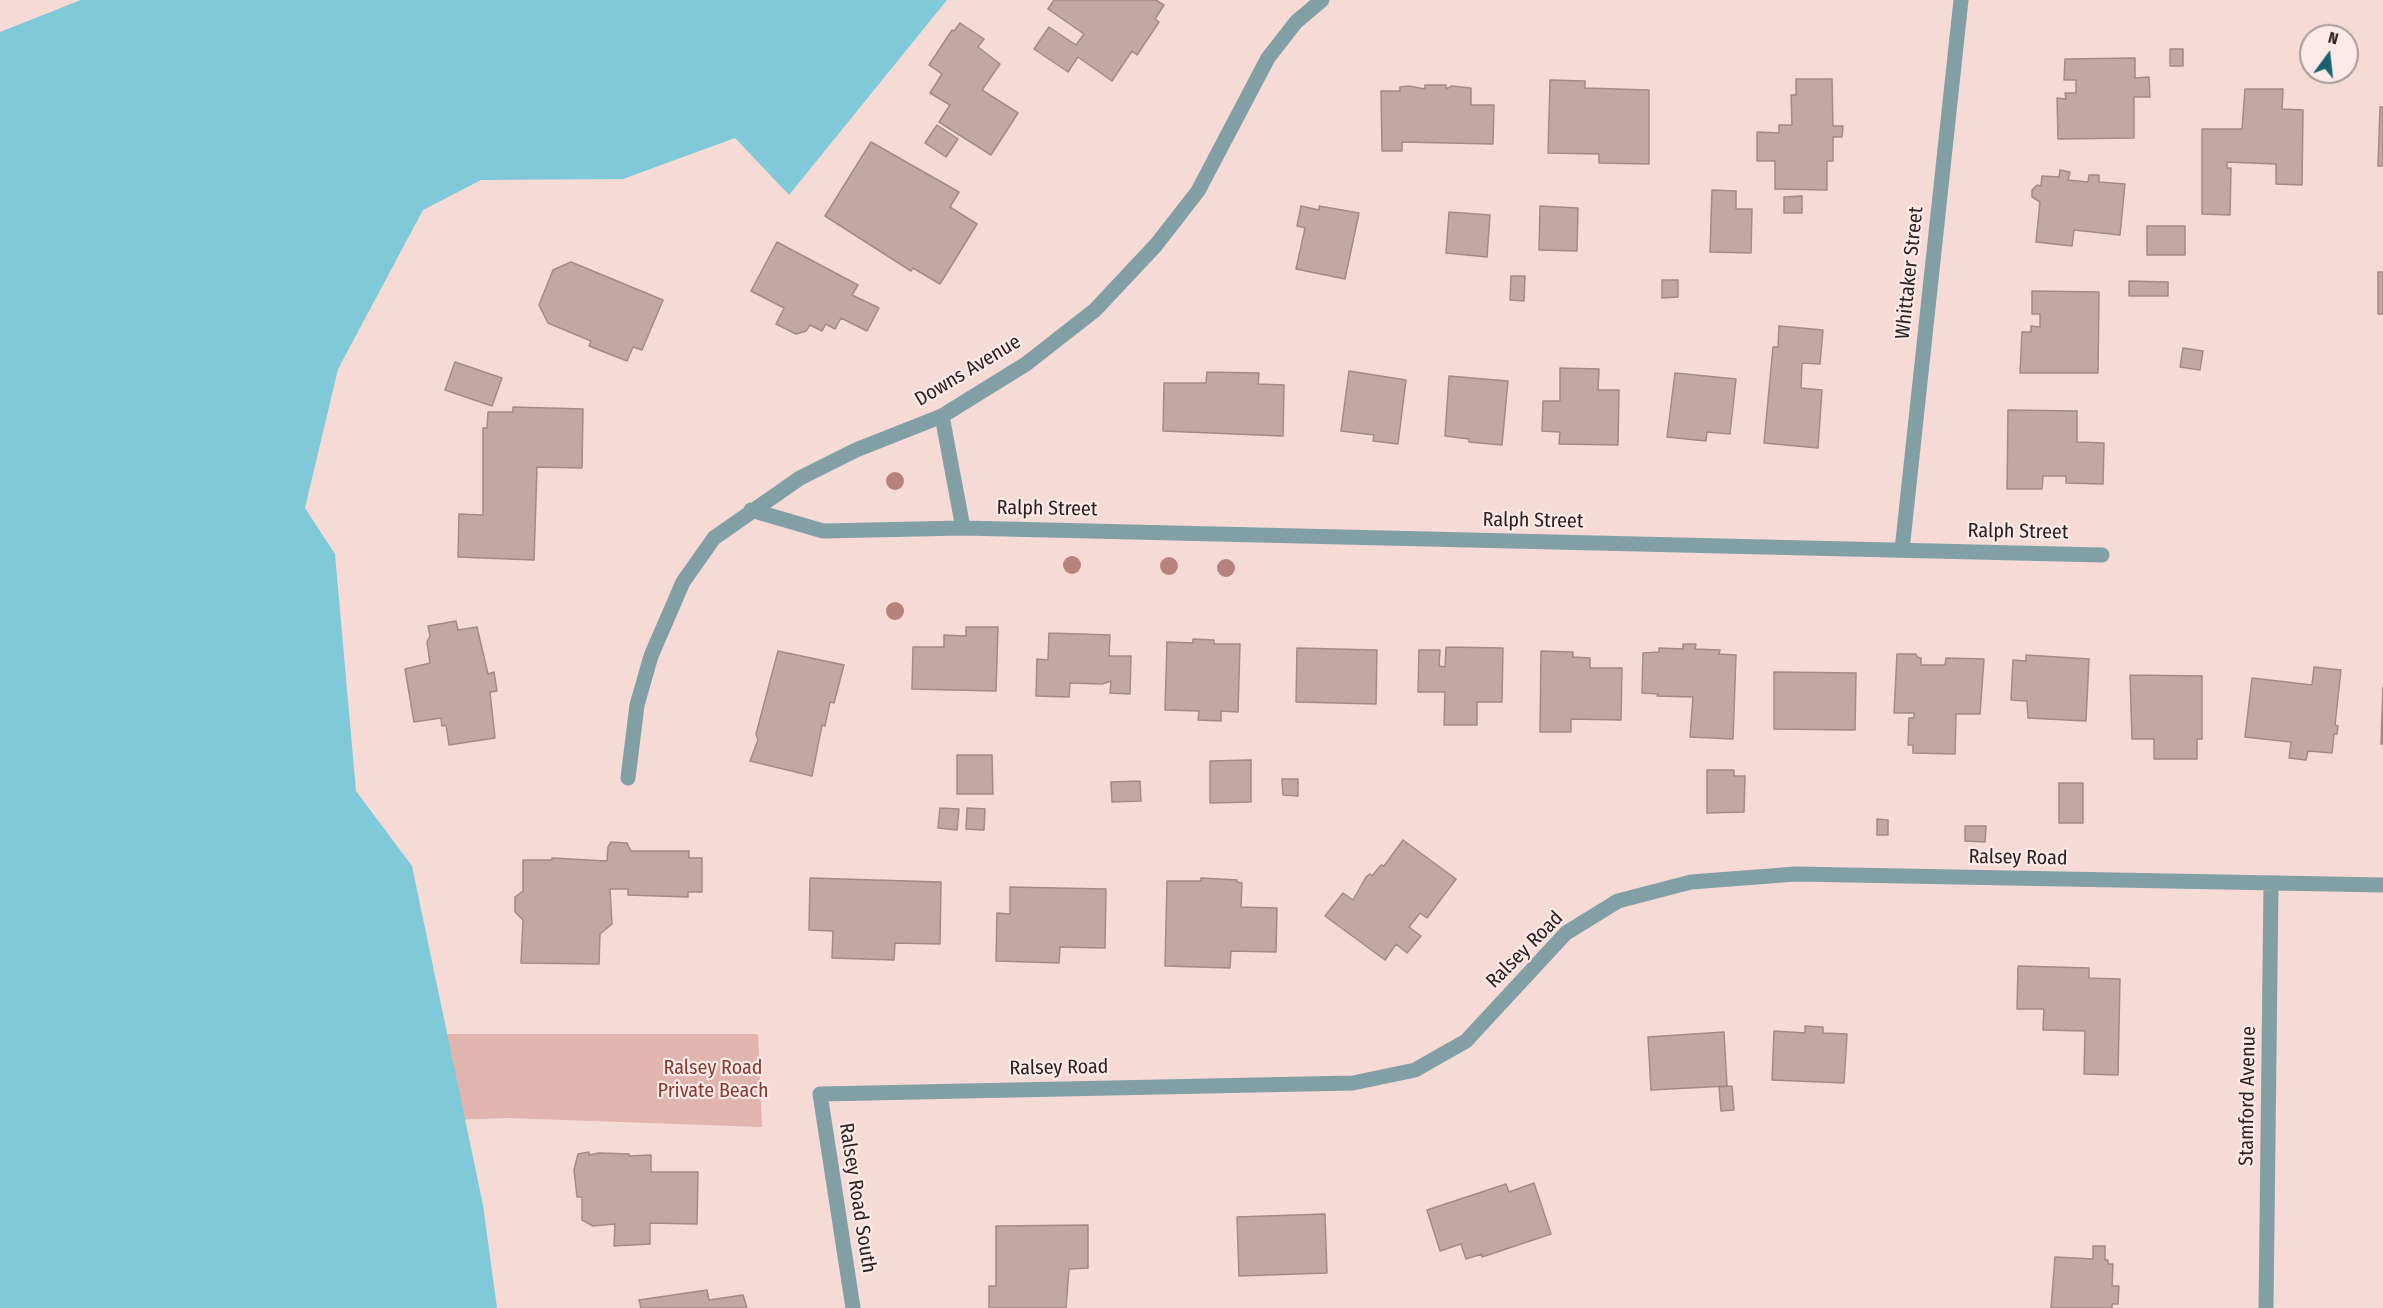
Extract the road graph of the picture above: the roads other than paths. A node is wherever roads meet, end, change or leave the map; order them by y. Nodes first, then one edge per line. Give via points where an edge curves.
1 (1322, 0) edge
2 (1961, 0) edge
3 (942, 416) junction
4 (751, 510) junction
5 (963, 528) junction
6 (1902, 550) junction
7 (2102, 555) dead end
8 (628, 778) dead end
9 (2271, 884) junction
10 (2383, 885) edge
11 (820, 1094) joint
12 (852, 1308) edge
13 (2266, 1308) edge

1 - 3 street, Downs Avenue via 1296,22 1268,58 1198,191 1156,245 1095,310 1026,364
2 - 6 street, Whittaker Street
3 - 4 street, Downs Avenue via 856,450 800,478
3 - 5 street
4 - 5 street, Ralph Street via 823,531
4 - 8 street, Downs Avenue via 714,538 682,582 651,656 637,705
5 - 6 street, Ralph Street
6 - 7 street, Ralph Street
9 - 10 street, Ralsey Road
9 - 11 street, Ralsey Road via 1796,874 1691,882 1618,901 1566,933 1466,1041 1415,1070 1353,1083
9 - 13 street, Stamford Avenue
11 - 12 street, Ralsey Road South

